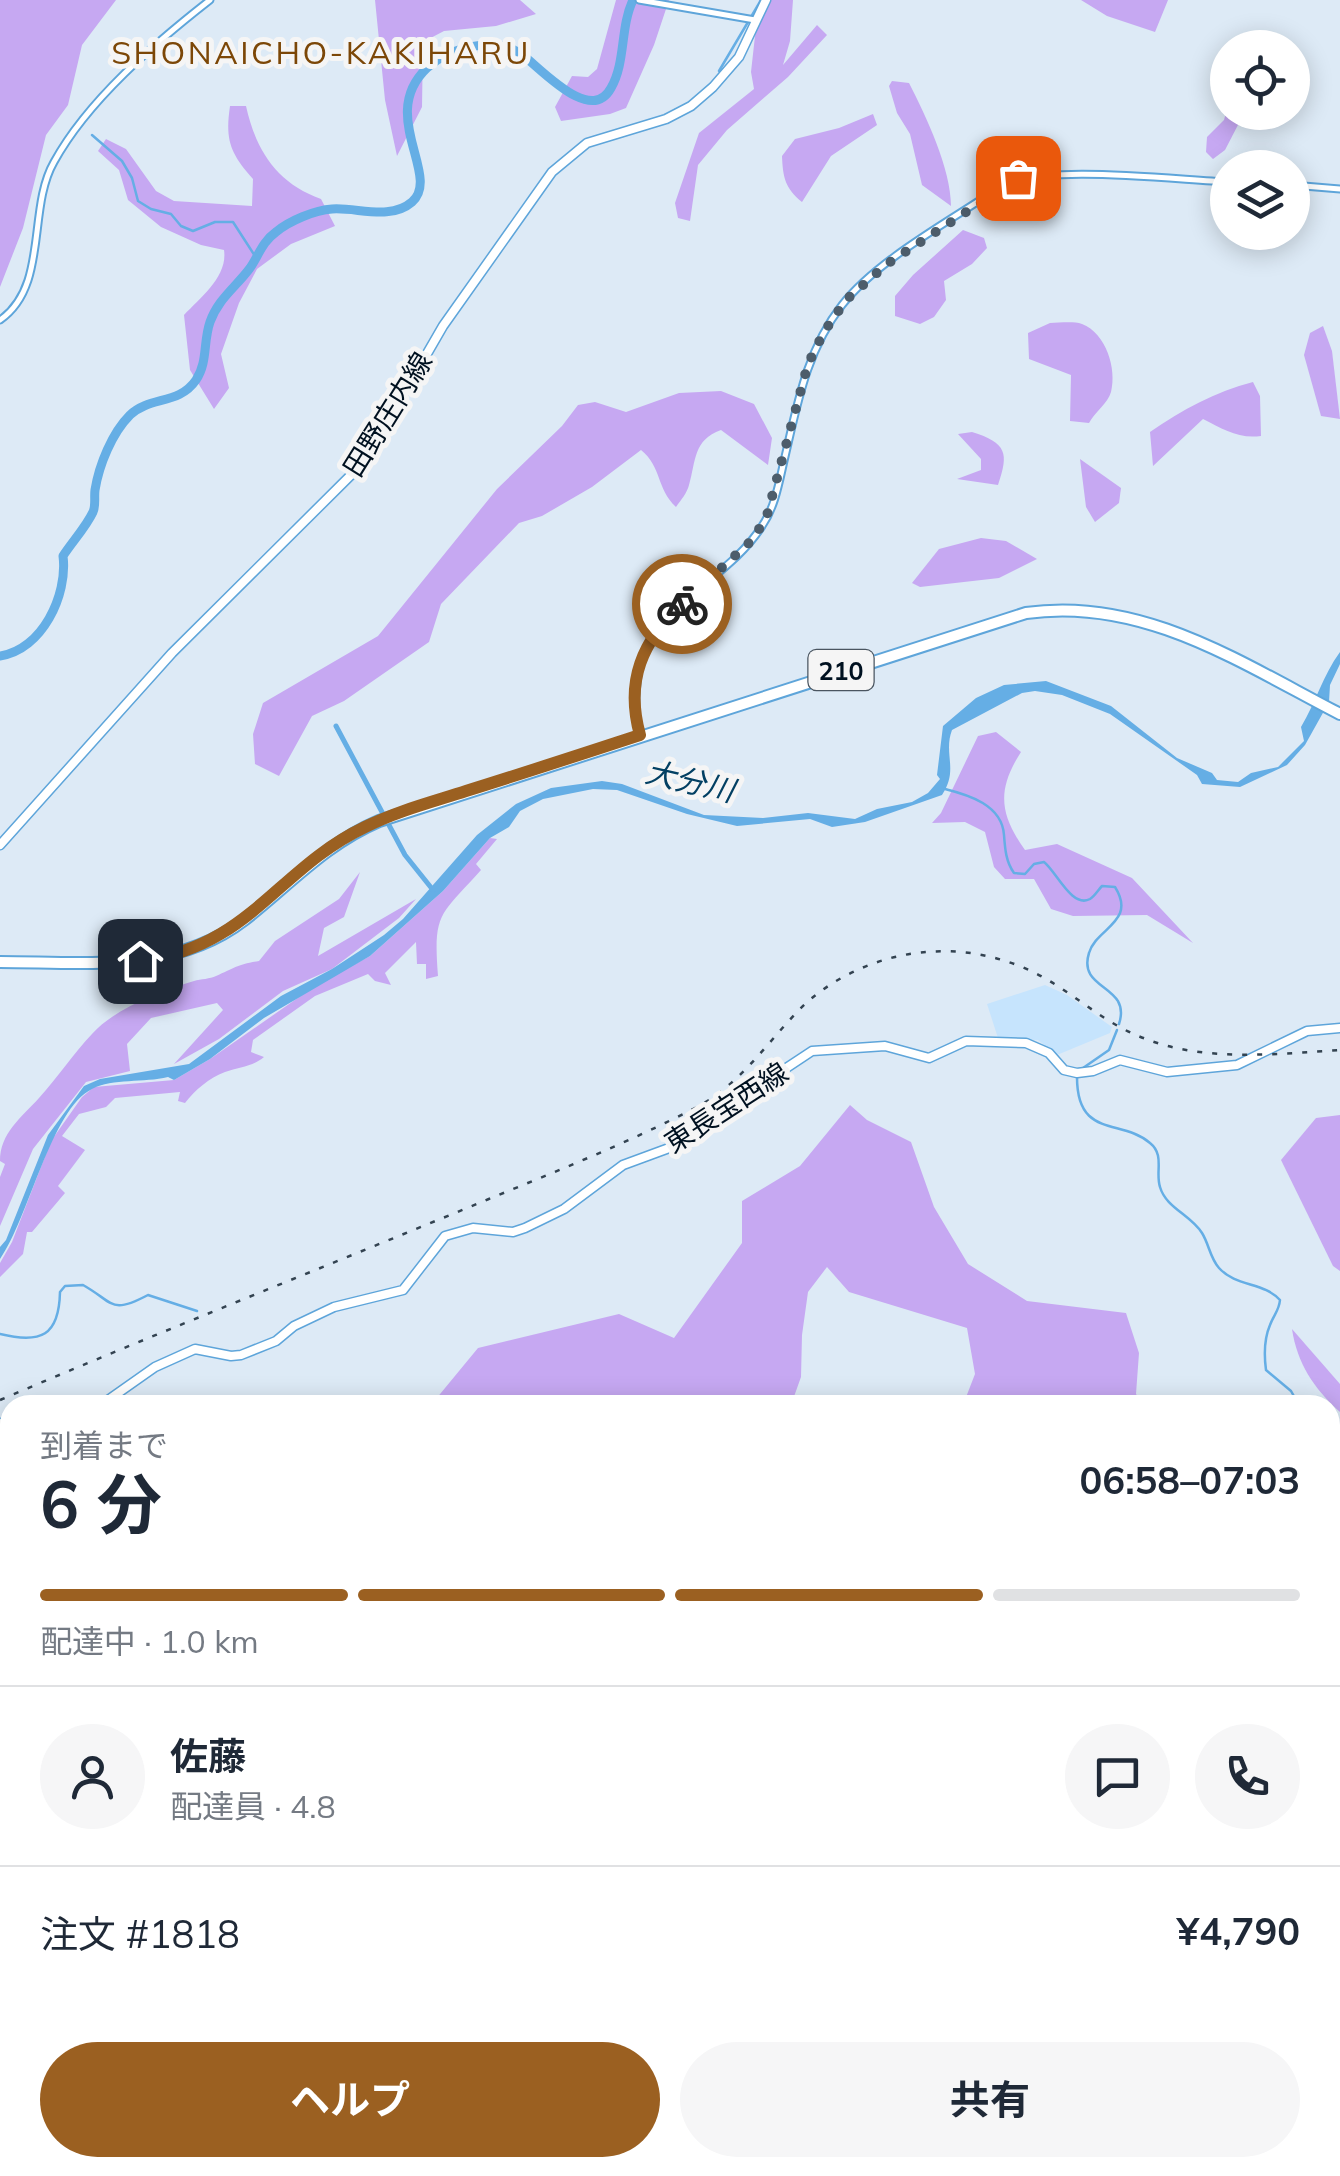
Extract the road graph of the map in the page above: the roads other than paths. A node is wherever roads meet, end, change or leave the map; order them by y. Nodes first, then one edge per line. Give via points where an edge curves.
1 (210, 0) edge
2 (640, 0) edge
3 (766, 0) edge
4 (757, 20) junction
5 (1210, 181) edge
6 (1310, 186) edge
7 (1340, 189) edge
8 (0, 320) edge
9 (1340, 714) edge
10 (640, 735) junction
11 (0, 846) edge
12 (0, 962) edge
13 (1340, 1028) edge
14 (115, 1395) edge

1 - 8 street via 133,64 53,162 24,291
2 - 4 street
3 - 4 main road, 田野庄内線
4 - 11 main road, 田野庄内線 via 727,72 692,106 587,143 552,172 443,326 345,482 157,669
5 - 10 street via 1022,177 861,284 808,364 764,524 662,622 646,646 634,706
6 - 7 street
9 - 10 highway, 210 via 1152,623 1056,610 999,620
10 - 12 highway, 210 via 379,821 328,848 209,942 162,958
13 - 14 main road, 東長宝西線 via 1306,1031 1237,1065 1167,1072 1120,1060 1076,1073 1026,1043 966,1042 929,1058 885,1046 812,1051 680,1144 622,1165 551,1215 513,1232 485,1227 445,1236 403,1290 334,1307 241,1354 195,1349

